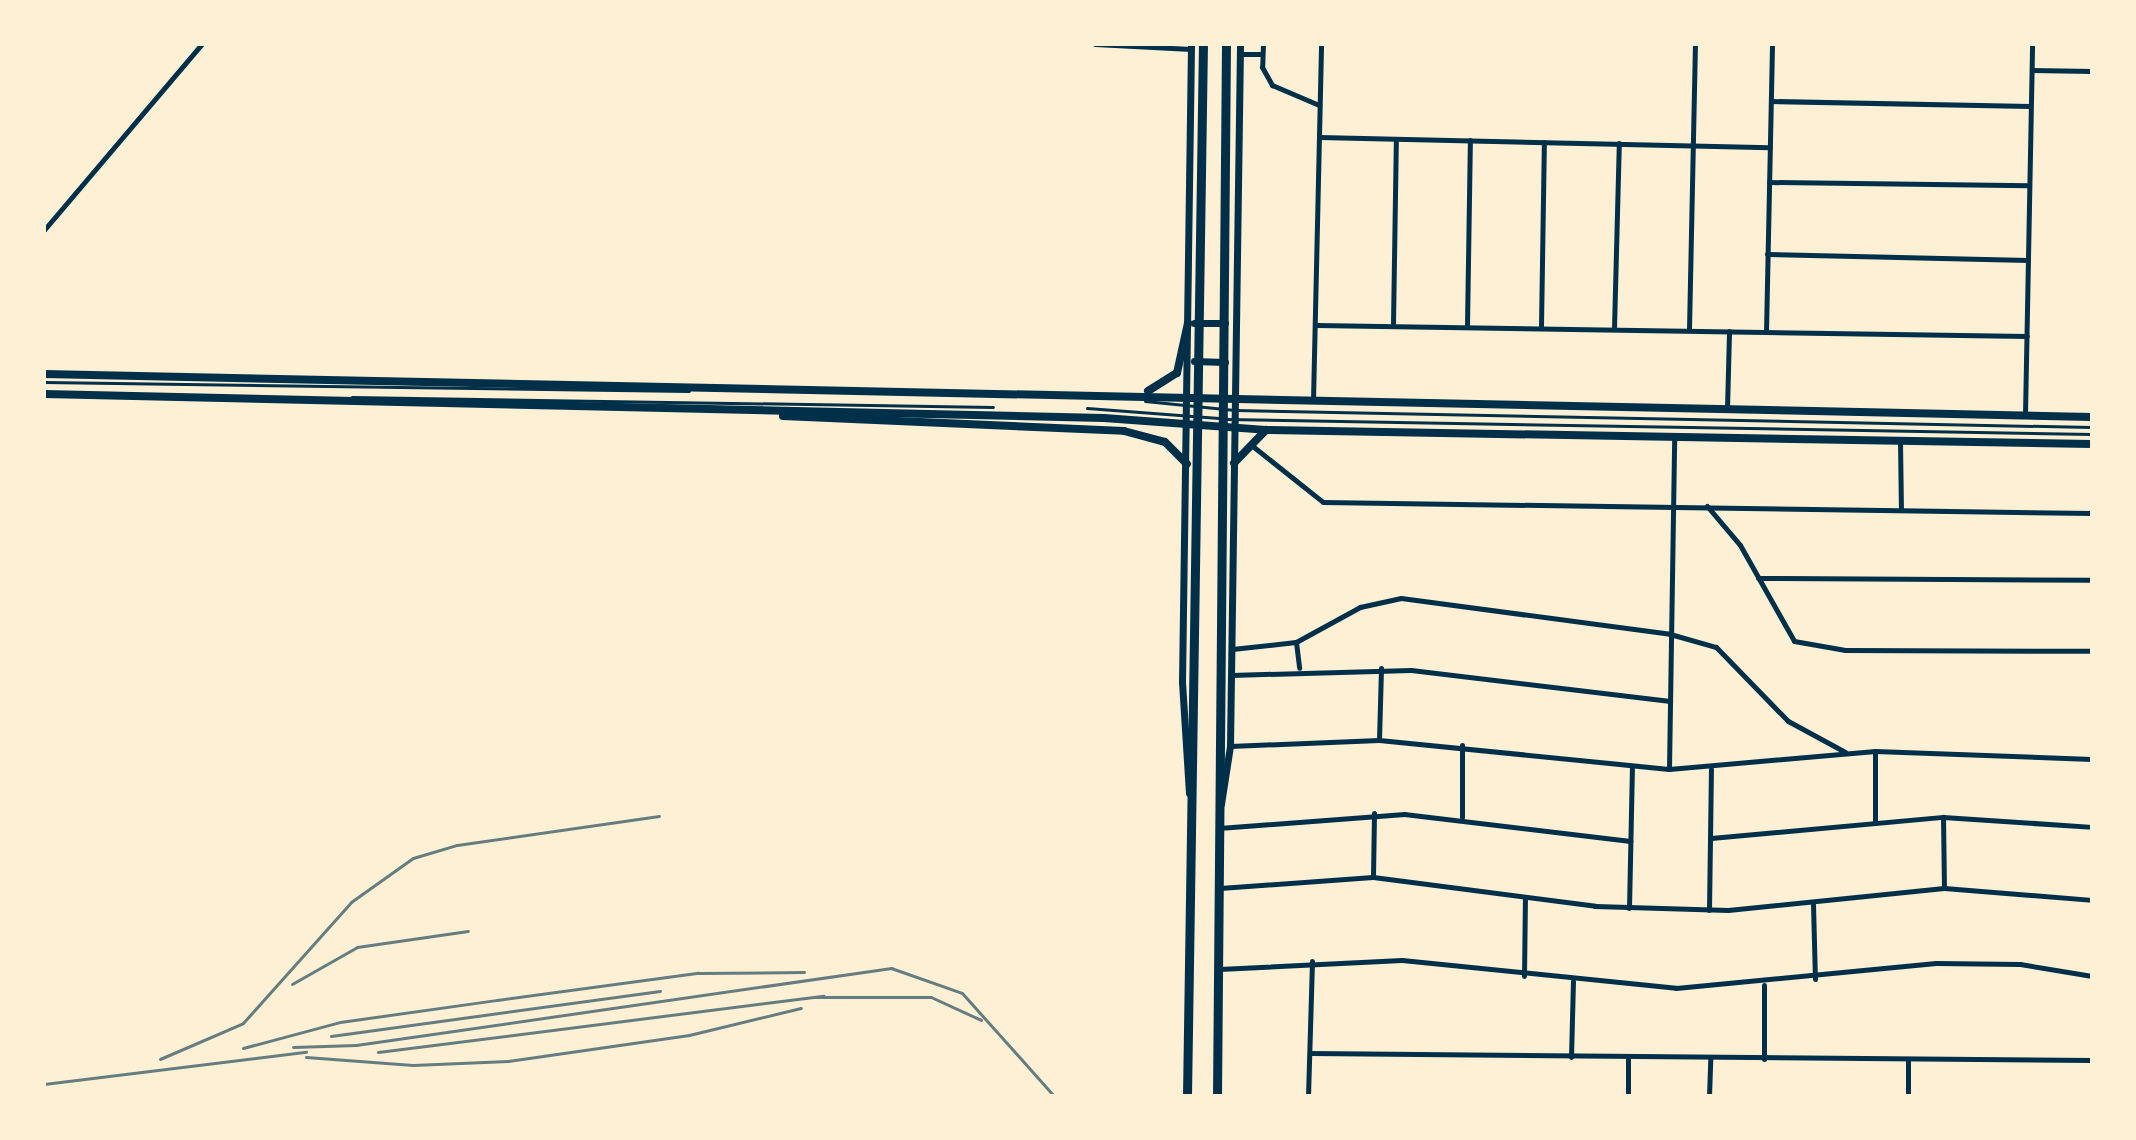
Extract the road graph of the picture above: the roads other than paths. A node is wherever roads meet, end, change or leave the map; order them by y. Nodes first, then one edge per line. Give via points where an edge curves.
1 (191, 44) edge
2 (202, 44) edge
3 (1095, 44) edge
4 (1203, 44) edge
5 (1226, 44) edge
6 (1240, 44) edge
7 (1263, 44) edge
8 (1321, 44) edge
9 (1695, 44) edge
10 (1772, 44) edge
11 (2032, 44) edge
12 (1191, 46) edge
13 (193, 54) junction
14 (1240, 54) junction
15 (1261, 54) junction
16 (2032, 70) junction
17 (2092, 71) edge
18 (1771, 101) junction
19 (1319, 105) junction
20 (2030, 106) junction
21 (1319, 137) junction
22 (1396, 139) junction
23 (1470, 140) junction
24 (1544, 142) junction
25 (1619, 143) junction
26 (1693, 145) junction
27 (1770, 147) junction
28 (1769, 182) junction
29 (2029, 185) junction
30 (44, 230) edge
31 (1767, 254) junction
32 (2028, 260) junction
33 (1188, 323) junction
34 (1236, 323) junction
35 (1393, 323) junction
36 (1316, 325) junction
37 (1467, 325) junction
38 (1541, 326) junction
39 (1614, 328) junction
40 (1689, 329) junction
41 (1729, 331) junction
42 (1766, 332) junction
43 (2027, 336) junction
44 (1187, 361) junction
45 (1235, 362) junction
46 (44, 374) edge
47 (44, 382) edge
48 (44, 393) edge
49 (1138, 393) junction
50 (993, 396) dead end
51 (1087, 398) dead end
52 (1235, 399) junction
53 (1187, 400) junction
54 (1313, 400) junction
55 (993, 407) dead end
56 (1087, 408) dead end
57 (1727, 409) junction
58 (747, 410) junction
59 (1235, 410) junction
60 (1187, 413) junction
61 (2025, 414) junction
62 (2092, 417) edge
63 (1187, 425) junction
64 (1235, 425) junction
65 (2092, 427) edge
66 (1266, 430) junction
67 (2092, 434) edge
68 (1674, 436) junction
69 (1900, 440) junction
70 (1249, 444) junction
71 (2092, 444) edge
72 (1234, 463) junction
73 (1187, 464) junction
74 (1673, 505) junction
75 (1707, 506) junction
76 (1901, 510) junction
77 (2092, 513) edge
78 (1758, 578) junction
79 (2092, 580) edge
80 (1670, 634) junction
81 (1296, 642) junction
82 (1232, 649) junction
83 (2092, 651) edge
84 (1299, 668) junction
85 (1381, 668) junction
86 (1231, 675) junction
87 (1670, 701) junction
88 (1379, 740) junction
89 (1462, 745) junction
90 (1230, 746) junction
91 (1875, 751) junction
92 (1846, 753) junction
93 (2092, 759) edge
94 (1632, 767) junction
95 (1669, 769) junction
96 (1711, 769) junction
97 (1191, 802) junction
98 (1218, 810) junction
99 (1374, 813) junction
100 (1462, 817) junction
101 (1943, 817) junction
102 (1875, 822) junction
103 (2092, 827) edge
104 (1218, 828) junction
105 (1711, 838) junction
106 (1630, 841) junction
107 (1373, 877) junction
108 (1220, 888) junction
109 (1944, 888) junction
110 (1525, 896) junction
111 (2092, 900) edge
112 (1813, 903) junction
113 (1629, 908) junction
114 (1709, 910) junction
115 (1312, 961) junction
116 (1219, 969) junction
117 (1524, 976) junction
118 (2092, 976) edge
119 (1815, 979) junction
120 (1573, 981) junction
121 (1764, 985) junction
122 (1310, 1053) junction
123 (1571, 1057) junction
124 (1710, 1058) junction
125 (1628, 1059) junction
126 (1764, 1059) junction
127 (1908, 1059) junction
128 (2092, 1060) edge
129 (1187, 1096) edge
130 (1217, 1096) edge
131 (1308, 1096) edge
132 (1628, 1096) edge
133 (1709, 1096) edge
134 (1908, 1096) edge

1 - 13 street
2 - 13 street
3 - 12 street
4 - 97 highway
5 - 98 highway
6 - 14 street
7 - 15 street
8 - 19 street
9 - 26 street
10 - 18 street
11 - 16 street
12 - 33 street
13 - 30 street
14 - 15 street
14 - 34 street
15 - 19 street via 1266,76 1281,93
16 - 17 street
16 - 20 street
18 - 20 street
18 - 27 street
19 - 21 street
20 - 29 street
21 - 22 street
21 - 36 street
22 - 23 street
22 - 35 street
23 - 24 street
23 - 37 street
24 - 25 street
24 - 38 street
25 - 26 street
25 - 39 street
26 - 27 street
26 - 40 street
27 - 28 street
28 - 29 street
28 - 31 street
29 - 32 street
31 - 32 street
31 - 42 street
32 - 43 street
33 - 34 street
33 - 44 street
33 - 49 main road via 1177,373 1160,388
34 - 45 street
35 - 36 street
35 - 37 street
36 - 54 street
37 - 38 street
38 - 39 street
39 - 40 street
40 - 41 street
41 - 42 street
41 - 57 street
42 - 43 street
43 - 61 street
44 - 45 street
44 - 53 street
45 - 52 street
46 - 49 main road
47 - 50 lane
48 - 55 lane
48 - 58 main road
49 - 53 main road
51 - 53 lane
52 - 53 main road
52 - 54 main road
52 - 59 street
53 - 59 lane
53 - 60 street
54 - 57 main road
56 - 60 lane
57 - 61 main road
58 - 63 main road
58 - 73 main road via 837,424 1124,431 1165,442
59 - 64 street
59 - 65 lane
60 - 63 street
60 - 64 lane
61 - 62 main road
63 - 64 main road
63 - 73 street
64 - 66 main road
64 - 67 lane
64 - 72 street
66 - 68 main road
66 - 70 main road
68 - 69 main road
68 - 74 street
69 - 71 main road
69 - 76 street
70 - 72 main road
70 - 74 street via 1315,501
72 - 82 street
73 - 97 street via 1182,741
74 - 75 street
74 - 80 street
75 - 76 street
75 - 78 street
76 - 77 street
78 - 79 street
78 - 83 street via 1780,628 1810,647
80 - 81 street via 1401,598 1360,607
80 - 87 street
80 - 92 street via 1716,647 1788,721
81 - 82 street
81 - 84 street
82 - 86 street
84 - 85 street
84 - 86 street
85 - 87 street
85 - 88 street
86 - 90 street
87 - 95 street
88 - 89 street
88 - 90 street
89 - 94 street
89 - 100 street
90 - 98 street
91 - 92 street
91 - 93 street
91 - 102 street
92 - 96 street
94 - 95 street
94 - 106 street
95 - 96 street
96 - 105 street
97 - 129 highway
98 - 104 highway
99 - 100 street
99 - 104 street
99 - 107 street
100 - 106 street
101 - 102 street
101 - 103 street
101 - 109 street
102 - 105 street
104 - 108 highway
105 - 114 street
106 - 113 street
107 - 108 street
107 - 110 street
108 - 116 highway
109 - 111 street
109 - 112 street
110 - 113 street
110 - 117 street
112 - 114 street
112 - 119 street
113 - 114 street
115 - 116 street
115 - 117 street via 1402,960
115 - 122 street
116 - 130 highway
117 - 120 street
118 - 119 street via 2020,964 1936,963
119 - 121 street
120 - 121 street
120 - 123 street
121 - 126 street
122 - 123 street
122 - 131 street
123 - 125 street
124 - 125 street
124 - 126 street
124 - 133 street
125 - 132 street
126 - 127 street
127 - 128 street
127 - 134 street

